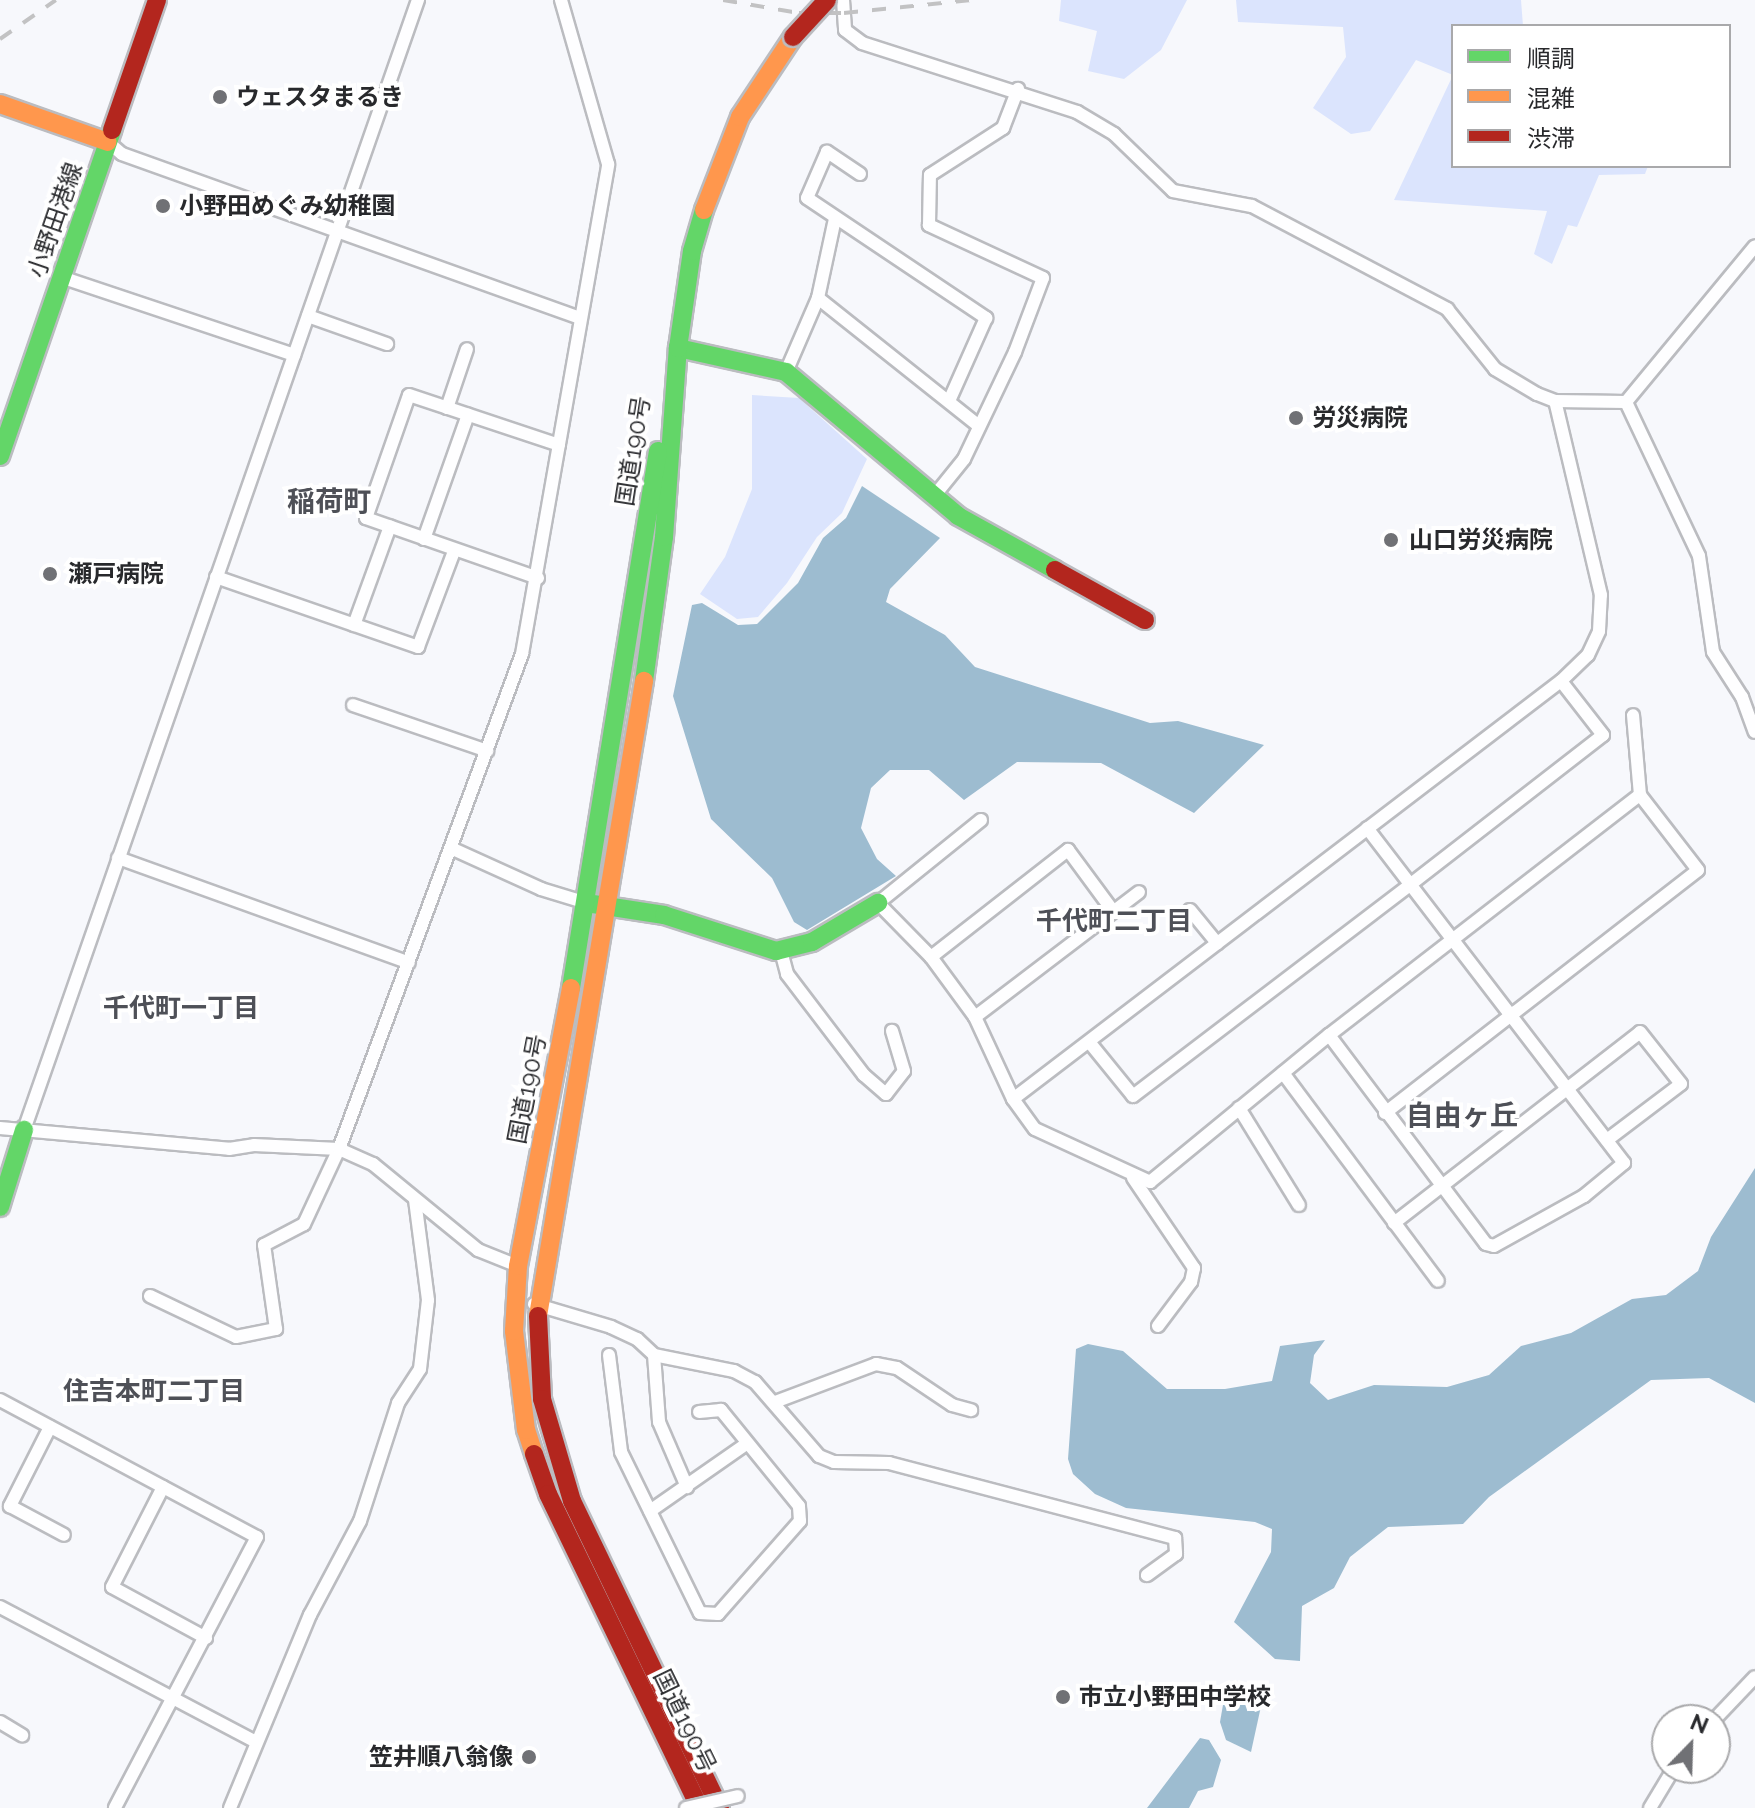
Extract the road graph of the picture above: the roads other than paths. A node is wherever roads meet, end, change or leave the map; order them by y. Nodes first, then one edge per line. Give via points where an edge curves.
1 (157, 0) edge
2 (418, 0) edge
3 (561, 0) edge
4 (809, 0) edge
5 (827, 0) edge
6 (843, 0) edge
7 (787, 36) junction
8 (1018, 89) junction
9 (0, 104) edge
10 (108, 142) junction
11 (860, 174) dead end
12 (835, 219) junction
13 (339, 229) junction
14 (1755, 246) edge
15 (61, 277) junction
16 (818, 298) junction
17 (308, 316) junction
18 (579, 318) junction
19 (387, 344) dead end
20 (678, 348) junction
21 (467, 349) dead end
22 (294, 355) junction
23 (786, 372) junction
24 (949, 401) junction
25 (1555, 401) junction
26 (1626, 402) junction
27 (447, 408) junction
28 (468, 415) junction
29 (979, 426) junction
30 (559, 445) junction
31 (0, 456) edge
32 (935, 495) junction
33 (390, 526) junction
34 (424, 539) junction
35 (454, 551) junction
36 (216, 577) junction
37 (538, 578) junction
38 (1145, 620) dead end
39 (354, 625) junction
40 (1561, 681) junction
41 (353, 705) dead end
42 (1633, 715) dead end
43 (1755, 732) edge
44 (487, 751) junction
45 (1640, 795) junction
46 (981, 820) dead end
47 (1367, 828) junction
48 (453, 849) junction
49 (118, 858) junction
50 (1411, 884) junction
51 (1139, 892) dead end
52 (587, 903) junction
53 (878, 903) junction
54 (608, 907) junction
55 (1190, 910) dead end
56 (1113, 911) junction
57 (1454, 940) junction
58 (1217, 943) junction
59 (781, 951) junction
60 (931, 957) junction
61 (409, 963) junction
62 (1511, 1014) junction
63 (975, 1017) junction
64 (892, 1031) dead end
65 (1329, 1035) junction
66 (1090, 1043) junction
67 (1283, 1073) junction
68 (1567, 1086) junction
69 (1013, 1099) junction
70 (1239, 1108) junction
71 (1385, 1113) junction
72 (0, 1128) edge
73 (24, 1130) junction
74 (1607, 1140) junction
75 (339, 1149) junction
76 (1133, 1178) junction
77 (5, 1183) edge
78 (1442, 1186) junction
79 (415, 1200) junction
80 (1299, 1205) dead end
81 (0, 1207) edge
82 (1394, 1223) junction
83 (518, 1266) junction
84 (1438, 1281) dead end
85 (150, 1296) dead end
86 (515, 1301) junction
87 (537, 1304) junction
88 (1158, 1326) dead end
89 (609, 1355) dead end
90 (654, 1355) junction
91 (0, 1400) edge
92 (775, 1402) junction
93 (971, 1410) dead end
94 (699, 1412) dead end
95 (50, 1427) junction
96 (746, 1444) junction
97 (163, 1487) junction
98 (687, 1487) junction
99 (650, 1511) junction
100 (64, 1535) dead end
101 (1147, 1575) dead end
102 (0, 1607) edge
103 (206, 1638) junction
104 (1755, 1677) edge
105 (173, 1700) junction
106 (1729, 1704) edge
107 (0, 1722) edge
108 (22, 1735) dead end
109 (256, 1742) junction
110 (1664, 1784) edge
111 (738, 1796) dead end
112 (115, 1808) edge
113 (230, 1808) edge
114 (686, 1808) edge
115 (700, 1808) edge
116 (720, 1808) edge
117 (1650, 1808) edge

1 - 10 main road, 小野田港線
2 - 13 street
3 - 18 street via 608,164
4 - 7 main road
5 - 7 main road, 国道190号, bridge
6 - 8 street via 845,30 862,43
7 - 20 main road, 国道190号 via 718,164 692,251
8 - 25 street via 1098,124 1173,191 1252,206 1447,309 1495,369
8 - 29 street via 1003,128 930,175 929,225 1043,278
9 - 10 main road
10 - 13 street via 122,154
10 - 15 main road, 小野田港線
11 - 12 street via 827,152 807,198
12 - 16 street
12 - 24 street via 975,306 986,318
13 - 17 street
13 - 18 street
14 - 26 street
15 - 22 street
15 - 31 main road, 小野田港線
16 - 23 street
16 - 24 street
17 - 19 street
17 - 22 street
18 - 30 street
20 - 23 main road
20 - 52 main road, 国道190号 via 669,375
20 - 54 main road, 国道190号 via 664,537
21 - 27 street
22 - 36 street
23 - 32 main road
24 - 29 street
25 - 26 street
25 - 40 street via 1603,610 1588,655
26 - 43 street via 1699,556 1713,652 1742,697
27 - 28 street
27 - 33 street via 409,395 366,518
28 - 30 street
28 - 34 street
29 - 32 street via 964,459
30 - 37 street
32 - 38 main road via 989,534
33 - 34 street
33 - 39 street
34 - 35 street
35 - 37 street
35 - 39 street via 418,647
36 - 39 street
36 - 49 street
37 - 44 street via 522,654
40 - 47 street
40 - 50 street via 1603,735
41 - 44 street
42 - 45 street
44 - 48 street
45 - 57 street
45 - 62 street via 1698,870
46 - 53 street
47 - 50 street
47 - 58 street
48 - 52 street via 541,889
48 - 61 street
49 - 61 street
49 - 73 street
50 - 57 street
50 - 66 street via 1133,1096
51 - 56 street
52 - 54 main road
52 - 83 main road, 国道190号
53 - 59 main road via 812,942
53 - 60 street
54 - 59 main road via 664,915
54 - 87 main road, 国道190号
55 - 58 street
56 - 60 street via 1068,850
56 - 63 street
57 - 62 street
57 - 65 street
58 - 66 street
59 - 64 street via 787,974 864,1075 886,1094 904,1071
60 - 63 street
61 - 75 street
62 - 68 street
62 - 71 street
63 - 69 street
65 - 67 street
65 - 71 street
66 - 69 street
67 - 70 street
67 - 82 street
68 - 74 street
68 - 74 street via 1640,1032 1681,1084
68 - 78 street
69 - 76 street via 1035,1129
70 - 76 street via 1150,1182
70 - 80 street
71 - 78 street
72 - 73 street
73 - 75 street via 229,1149
73 - 77 main road
74 - 78 street via 1624,1163 1584,1196 1494,1246 1486,1244
75 - 79 street via 373,1164
75 - 85 street via 304,1224 264,1245 276,1329 236,1337
76 - 88 street via 1194,1268 1191,1282
77 - 81 main road
78 - 82 street
79 - 83 street via 478,1250
79 - 109 street via 428,1300 420,1369 398,1403 360,1521 310,1615
82 - 84 street
83 - 86 main road, 国道190号
86 - 87 street
86 - 115 main road, 国道190号 via 521,1399 548,1494
87 - 90 street via 611,1327 637,1339
87 - 116 main road, 国道190号 via 542,1399 572,1501
89 - 99 street via 621,1452
90 - 92 street via 734,1371
90 - 98 street via 659,1422
91 - 95 street
92 - 93 street via 876,1364 897,1368 952,1405
92 - 101 street via 819,1456 834,1462 889,1463 1175,1538 1176,1554
94 - 96 street via 721,1410
95 - 97 street
95 - 100 street via 10,1506
96 - 98 street
96 - 99 street via 799,1506 800,1521 718,1614 700,1613
97 - 103 street via 112,1587
97 - 103 street via 257,1537
98 - 99 street
102 - 105 street
103 - 105 street
104 - 106 street
105 - 109 street
105 - 112 street
107 - 108 street
109 - 113 street
110 - 117 street
111 - 114 street, bridge

